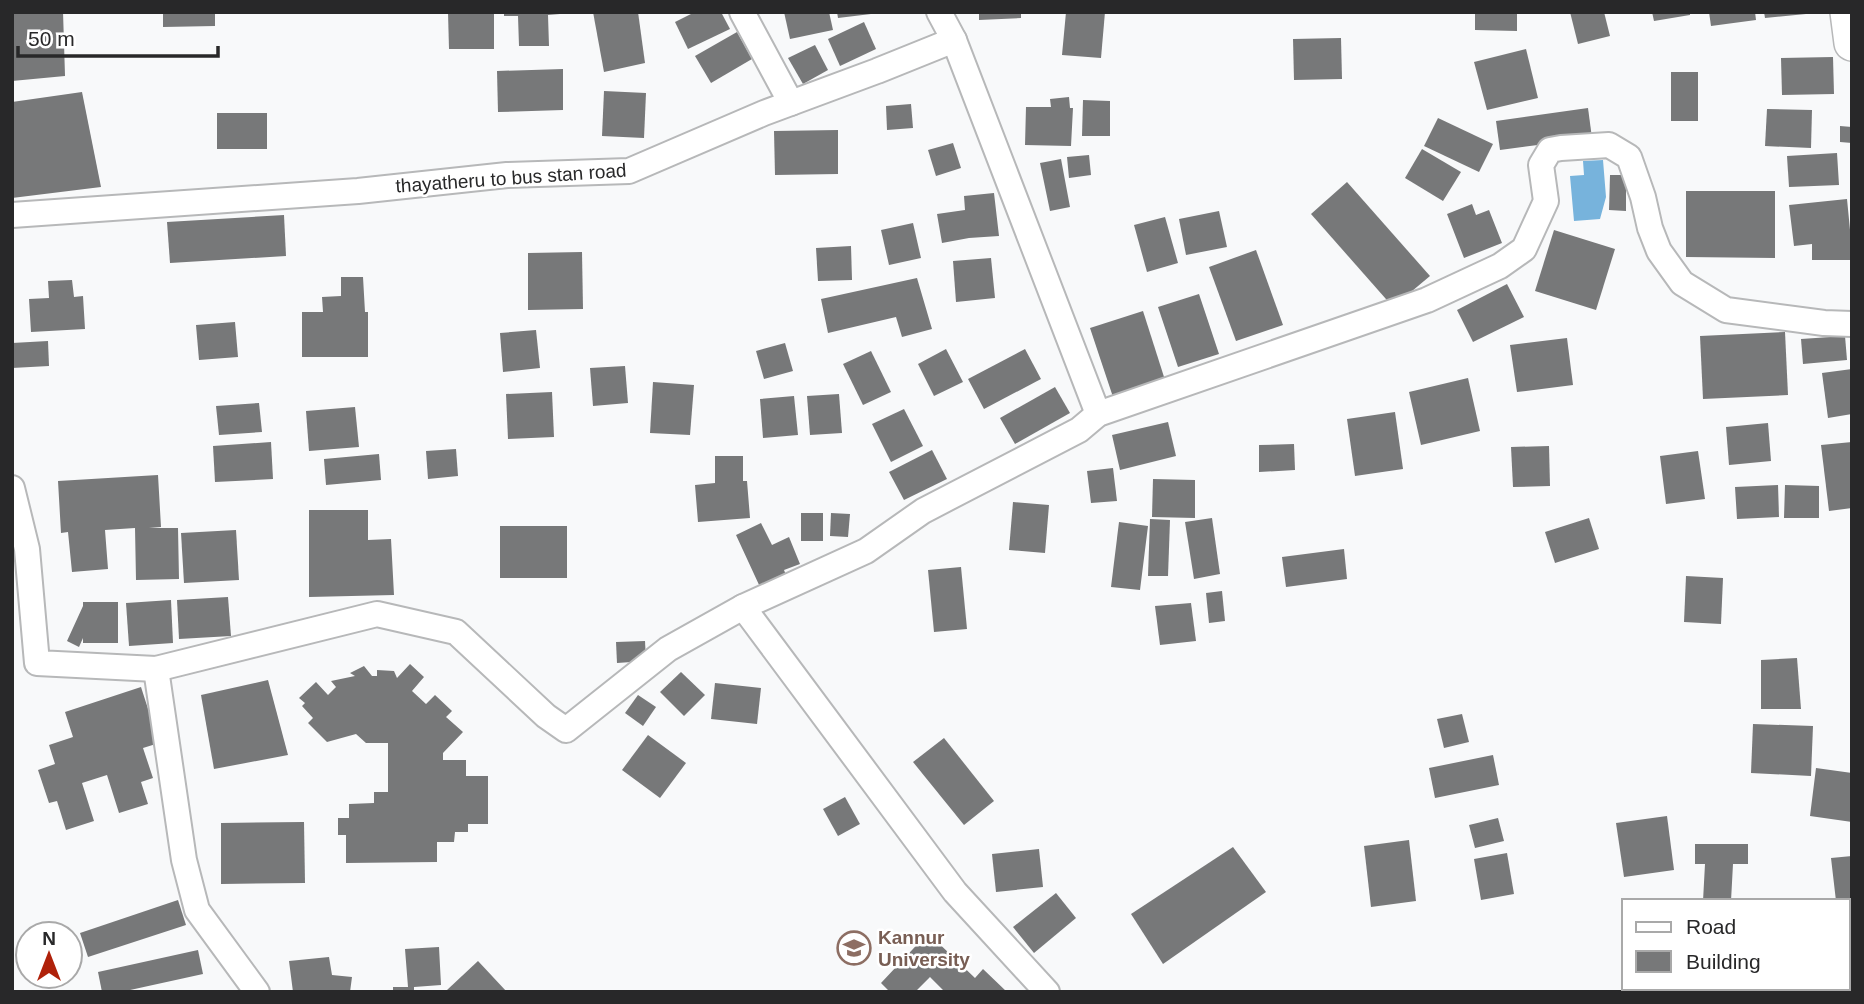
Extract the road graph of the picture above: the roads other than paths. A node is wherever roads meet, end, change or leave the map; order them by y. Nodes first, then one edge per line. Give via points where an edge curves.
1 (742, 12) edge
2 (939, 12) edge
3 (1848, 12) edge
4 (954, 40) junction
5 (1852, 43) edge
6 (791, 103) junction
7 (12, 215) edge
8 (1852, 324) edge
9 (1098, 414) junction
10 (12, 488) edge
11 (743, 607) junction
12 (156, 669) junction
13 (257, 992) edge
14 (1047, 992) edge

1 - 6 street
2 - 4 street
3 - 5 street
4 - 6 street, thayatheru to bus stan road
4 - 9 street
6 - 7 street, thayatheru to bus stan road via 629,171 507,175 358,191
8 - 9 street via 1726,310 1682,283 1659,251 1629,157 1609,145 1562,148 1550,150 1541,165 1546,201 1524,249 1500,266 1427,300
9 - 11 street via 1079,430 923,511 866,551
10 - 12 street via 27,549 37,663
11 - 12 street via 668,649 566,730 456,632 377,614
11 - 14 street via 955,892
12 - 13 street via 184,860 197,910

